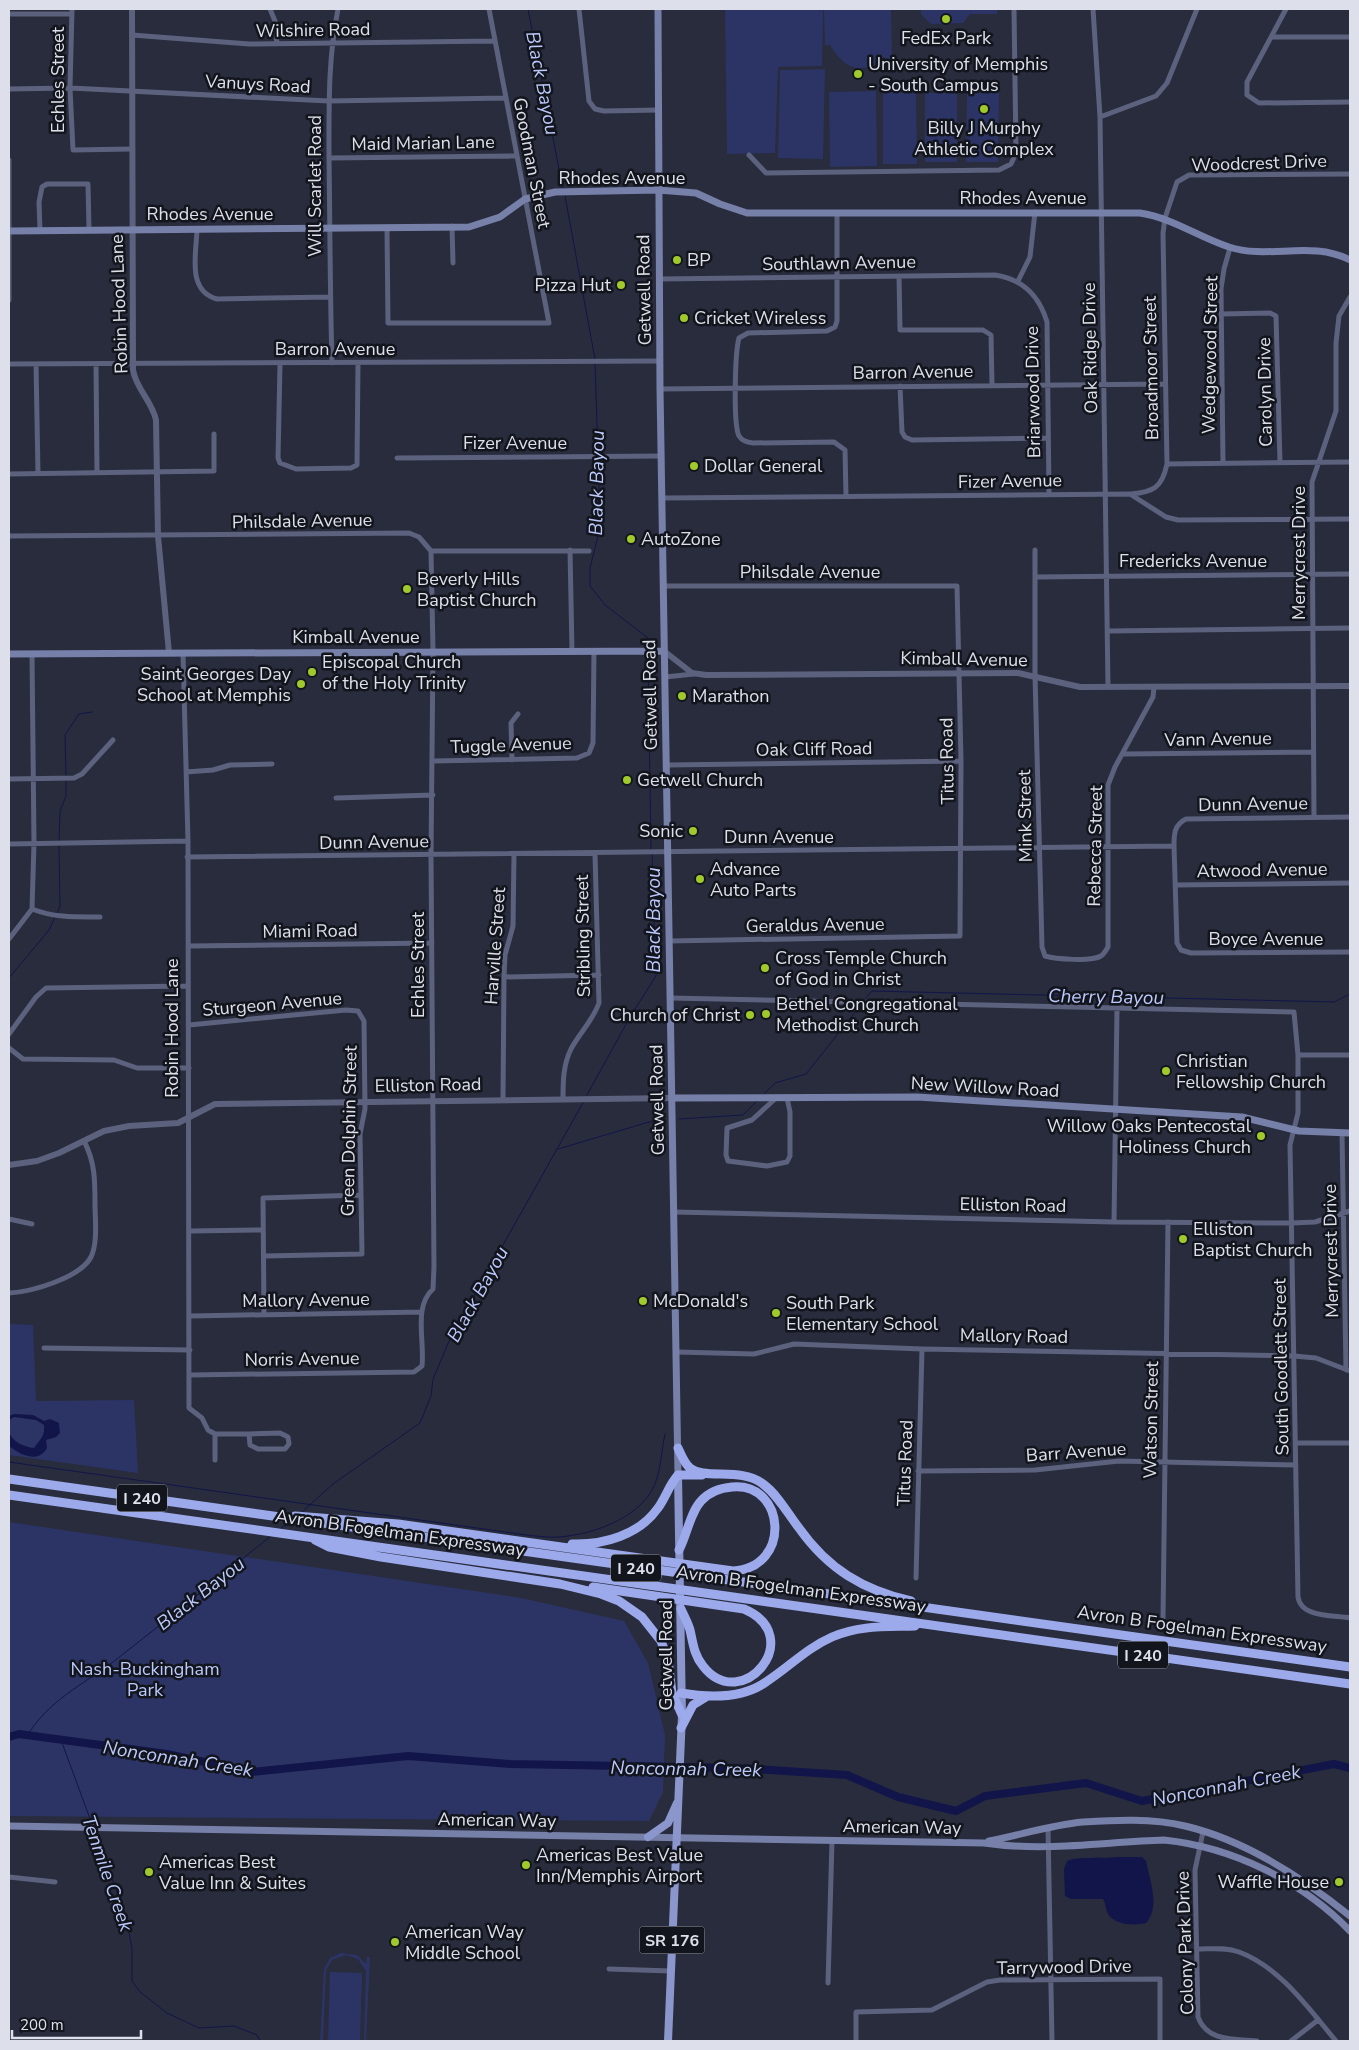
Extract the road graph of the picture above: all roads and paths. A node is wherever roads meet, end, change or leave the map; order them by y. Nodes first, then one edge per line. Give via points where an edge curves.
1 (132, 9) edge
2 (270, 9) edge
3 (338, 9) edge
4 (489, 9) edge
5 (579, 9) edge
6 (658, 9) edge
7 (1014, 9) edge
8 (1094, 9) edge
9 (1197, 9) edge
10 (1286, 9) edge
11 (72, 12) edge
12 (9, 14) edge
13 (132, 35) junction
14 (1271, 37) junction
15 (1350, 37) edge
16 (495, 41) junction
17 (277, 44) junction
18 (331, 44) junction
19 (70, 88) junction
20 (9, 89) edge
21 (132, 92) junction
22 (506, 98) junction
23 (328, 101) junction
24 (1350, 102) edge
25 (659, 110) junction
26 (1100, 118) junction
27 (132, 149) junction
28 (749, 155) dead end
29 (517, 156) junction
30 (329, 158) junction
31 (9, 160) edge
32 (1350, 174) edge
33 (658, 190) junction
34 (525, 199) junction
35 (1035, 212) junction
36 (1102, 213) junction
37 (837, 214) junction
38 (1165, 218) junction
39 (452, 226) junction
40 (328, 228) junction
41 (387, 228) junction
42 (89, 229) junction
43 (132, 229) junction
44 (9, 230) edge
45 (40, 230) junction
46 (196, 230) junction
47 (1230, 248) junction
48 (1350, 260) edge
49 (453, 263) dead end
50 (838, 276) junction
51 (899, 276) junction
52 (659, 279) junction
53 (1018, 281) junction
54 (330, 297) junction
55 (1350, 297) edge
56 (9, 300) edge
57 (1221, 314) junction
58 (660, 361) junction
59 (133, 363) junction
60 (332, 363) junction
61 (358, 363) junction
62 (9, 364) edge
63 (36, 364) junction
64 (96, 364) junction
65 (280, 364) junction
66 (1048, 383) junction
67 (1104, 384) junction
68 (1165, 384) junction
69 (992, 385) junction
70 (900, 386) junction
71 (736, 387) junction
72 (660, 389) junction
73 (214, 434) dead end
74 (1048, 438) junction
75 (662, 456) junction
76 (398, 458) dead end
77 (1280, 462) junction
78 (1350, 462) edge
79 (1223, 463) junction
80 (1317, 463) junction
81 (1167, 464) junction
82 (156, 472) junction
83 (97, 473) junction
84 (9, 474) edge
85 (38, 474) junction
86 (1106, 493) junction
87 (1049, 494) junction
88 (1130, 494) junction
89 (846, 496) junction
90 (662, 498) junction
91 (1313, 519) junction
92 (1350, 519) edge
93 (9, 536) edge
94 (158, 536) junction
95 (431, 550) junction
96 (570, 550) junction
97 (1035, 550) dead end
98 (590, 551) dead end
99 (1314, 574) junction
100 (1350, 574) edge
101 (1106, 576) junction
102 (1035, 577) junction
103 (664, 586) junction
104 (956, 586) joint
105 (1313, 628) junction
106 (1350, 628) edge
107 (1108, 630) junction
108 (572, 650) junction
109 (433, 651) junction
110 (594, 651) junction
111 (664, 651) junction
112 (169, 653) junction
113 (183, 653) junction
114 (9, 654) edge
115 (32, 654) junction
116 (960, 672) junction
117 (696, 673) junction
118 (1035, 675) junction
119 (665, 677) junction
120 (1312, 685) junction
121 (1350, 686) edge
122 (1108, 687) junction
123 (1154, 687) junction
124 (518, 714) dead end
125 (113, 740) dead end
126 (1313, 752) junction
127 (1124, 754) junction
128 (512, 760) junction
129 (961, 761) junction
130 (433, 762) junction
131 (272, 764) dead end
132 (667, 765) junction
133 (186, 772) junction
134 (9, 779) edge
135 (33, 779) junction
136 (433, 795) junction
137 (336, 798) dead end
138 (1314, 817) junction
139 (1350, 817) edge
140 (188, 841) junction
141 (34, 843) junction
142 (9, 844) edge
143 (1174, 846) junction
144 (1107, 848) junction
145 (1040, 849) junction
146 (962, 850) junction
147 (668, 851) junction
148 (595, 854) junction
149 (431, 855) junction
150 (514, 855) junction
151 (187, 857) junction
152 (1350, 883) edge
153 (1175, 885) junction
154 (32, 909) junction
155 (100, 916) dead end
156 (960, 936) joint
157 (9, 939) edge
158 (670, 941) junction
159 (432, 943) junction
160 (188, 946) junction
161 (1350, 952) edge
162 (1045, 956) joint
163 (599, 975) junction
164 (504, 977) junction
165 (188, 986) junction
166 (670, 998) junction
167 (1117, 1009) junction
168 (358, 1011) joint
169 (189, 1024) junction
170 (9, 1034) edge
171 (9, 1048) edge
172 (1350, 1054) edge
173 (1298, 1055) junction
174 (188, 1068) junction
175 (673, 1098) junction
176 (776, 1098) junction
177 (787, 1098) junction
178 (503, 1099) junction
179 (563, 1099) junction
180 (433, 1100) junction
181 (365, 1101) junction
182 (1116, 1110) junction
183 (187, 1119) junction
184 (1293, 1130) junction
185 (1346, 1133) edge
186 (84, 1141) junction
187 (9, 1165) edge
188 (361, 1195) junction
189 (674, 1212) junction
190 (1347, 1212) edge
191 (9, 1219) edge
192 (1114, 1222) junction
193 (1168, 1222) junction
194 (1292, 1223) junction
195 (32, 1224) dead end
196 (262, 1230) junction
197 (190, 1231) junction
198 (264, 1256) junction
199 (9, 1293) edge
200 (422, 1312) junction
201 (264, 1315) junction
202 (190, 1316) junction
203 (44, 1348) dead end
204 (922, 1349) junction
205 (190, 1350) junction
206 (676, 1352) junction
207 (1166, 1352) junction
208 (1294, 1356) junction
209 (1348, 1370) edge
210 (414, 1372) joint
211 (189, 1375) junction
212 (215, 1434) junction
213 (249, 1434) junction
214 (1296, 1443) junction
215 (1350, 1443) edge
216 (678, 1448) junction
217 (215, 1460) dead end
218 (1165, 1461) junction
219 (1296, 1465) junction
220 (918, 1471) junction
221 (717, 1473) junction
222 (678, 1475) junction
223 (9, 1479) edge
224 (9, 1495) edge
225 (320, 1520) junction
226 (306, 1537) junction
227 (520, 1541) junction
228 (680, 1552) junction
229 (916, 1578) dead end
230 (560, 1584) junction
231 (681, 1609) junction
232 (956, 1611) junction
233 (1164, 1618) dead end
234 (1350, 1618) edge
235 (936, 1626) junction
236 (1350, 1667) edge
237 (1350, 1684) edge
238 (682, 1693) junction
239 (709, 1696) junction
240 (682, 1715) junction
241 (681, 1728) junction
242 (678, 1799) junction
243 (9, 1826) edge
244 (1048, 1828) junction
245 (1203, 1832) junction
246 (648, 1837) junction
247 (677, 1838) junction
248 (832, 1841) junction
249 (984, 1843) junction
250 (1199, 1846) junction
251 (1049, 1847) junction
252 (9, 1877) edge
253 (55, 1882) dead end
254 (1350, 1916) edge
255 (1350, 1931) edge
256 (1197, 1949) junction
257 (609, 1969) dead end
258 (670, 1971) junction
259 (1052, 1980) junction
260 (828, 1983) dead end
261 (1318, 2020) junction
262 (668, 2041) edge
263 (856, 2041) edge
264 (1052, 2041) edge
265 (1160, 2041) edge
266 (1257, 2041) edge
267 (1291, 2041) edge
268 (1336, 2041) edge

1 - 13 street, Robin Hood Lane
2 - 17 street via 275,21
3 - 18 street, Will Scarlet Road
4 - 16 street, Goodman Street
5 - 25 street via 589,101 595,109
6 - 25 main road, Getwell Road
7 - 28 street via 1016,153 1007,167 990,170 766,173
8 - 26 street, Oak Ridge Drive
9 - 26 street via 1168,83 1156,96
10 - 14 street
11 - 12 street
11 - 19 street, Echles Street
13 - 17 street, Wilshire Road
13 - 21 street, Robin Hood Lane
14 - 15 street
14 - 24 street via 1247,82 1247,95 1259,103
16 - 18 street, Wilshire Road
16 - 22 street, Goodman Street
17 - 18 street, Wilshire Road
18 - 23 street, Will Scarlet Road
19 - 20 street, Vanuys Road
19 - 21 street, Vanuys Road
19 - 27 street, Echles Street via 73,150
21 - 23 street, Vanuys Road
21 - 27 street, Robin Hood Lane
22 - 23 street, Vanuys Road
22 - 29 street, Goodman Street
23 - 30 street, Will Scarlet Road
25 - 33 main road, Getwell Road
26 - 36 street, Oak Ridge Drive
27 - 43 street, Robin Hood Lane
29 - 30 street, Maid Marian Lane
29 - 34 street, Goodman Street
30 - 40 street, Will Scarlet Road
31 - 44 street
32 - 38 street, Woodcrest Drive via 1189,175 1177,182
33 - 34 main road, Rhodes Avenue via 564,192
33 - 37 main road, Rhodes Avenue via 696,193 747,213
33 - 52 main road, Getwell Road
34 - 39 main road, Rhodes Avenue via 500,217 485,223 469,227
34 - 41 street, Goodman Street via 549,322 388,323
35 - 36 main road, Rhodes Avenue
35 - 37 main road, Rhodes Avenue
35 - 53 street via 1030,257
36 - 38 main road, Rhodes Avenue
36 - 67 street, Oak Ridge Drive
37 - 50 street
38 - 47 main road, Rhodes Avenue
38 - 68 street, Broadmoor Street
39 - 41 main road, Rhodes Avenue
39 - 49 street
40 - 41 main road, Rhodes Avenue
40 - 46 main road, Rhodes Avenue
40 - 54 street, Will Scarlet Road
42 - 43 main road, Rhodes Avenue
42 - 45 main road, Rhodes Avenue
42 - 45 street via 88,184 45,184 39,202
43 - 46 main road, Rhodes Avenue
43 - 59 street, Robin Hood Lane
44 - 45 main road, Rhodes Avenue
44 - 56 street
46 - 54 street via 196,275 198,288 206,296 217,299
47 - 48 main road, Rhodes Avenue via 1317,250
47 - 57 street, Wedgewood Street via 1224,269
50 - 51 street, Southlawn Avenue
50 - 52 street, Southlawn Avenue
50 - 71 street via 835,327 827,331 748,333 739,338
51 - 53 street, Southlawn Avenue via 995,275
51 - 69 street via 900,330 983,330 991,335
52 - 58 main road, Getwell Road
53 - 66 street, Briarwood Drive via 1034,294 1043,307 1047,322
54 - 60 street, Will Scarlet Road
55 - 80 street, Merrycrest Drive via 1339,316 1336,412
57 - 77 street, Carolyn Drive via 1270,313 1276,316
57 - 79 street, Wedgewood Street
58 - 61 street, Barron Avenue
58 - 72 main road, Getwell Road
59 - 64 street, Barron Avenue
59 - 65 street, Barron Avenue
59 - 82 street, Robin Hood Lane via 136,383 154,409
60 - 61 street, Barron Avenue
60 - 65 street, Barron Avenue
61 - 65 street via 357,465 351,468 296,469 280,463
62 - 63 street, Barron Avenue
63 - 64 street, Barron Avenue
63 - 85 street
64 - 83 street
66 - 67 street, Barron Avenue
66 - 69 street, Barron Avenue
66 - 74 street, Briarwood Drive
67 - 68 street, Barron Avenue
67 - 86 street, Oak Ridge Drive
68 - 81 street, Broadmoor Street
69 - 70 street, Barron Avenue
70 - 71 street, Barron Avenue
70 - 74 street via 902,432 912,440
71 - 72 street, Barron Avenue
71 - 89 street via 738,428 744,441 834,442 841,445 845,450
72 - 75 main road, Getwell Road
73 - 82 street via 214,471
74 - 87 street, Briarwood Drive
75 - 76 street, Fizer Avenue
75 - 90 main road, Getwell Road
77 - 79 street
77 - 80 street
78 - 80 street
79 - 81 street
80 - 91 street, Merrycrest Drive via 1312,482
81 - 88 street, Broadmoor Street via 1159,485 1145,492
82 - 83 street
82 - 94 street, Robin Hood Lane
83 - 85 street
84 - 85 street
86 - 87 street, Fizer Avenue
86 - 88 street, Fizer Avenue
86 - 101 street, Oak Ridge Drive
87 - 89 street, Fizer Avenue
88 - 91 street via 1166,517 1178,520
89 - 90 street, Fizer Avenue
90 - 103 main road, Getwell Road
91 - 92 street
91 - 99 street, Merrycrest Drive
93 - 94 street, Philsdale Avenue
94 - 95 street, Philsdale Avenue via 409,533 419,537
94 - 112 street, Robin Hood Lane
95 - 96 street
95 - 109 street, Echles Street
96 - 98 street
96 - 108 street
97 - 102 street
99 - 100 street, Fredericks Avenue
99 - 101 street, Fredericks Avenue
99 - 105 street, Merrycrest Drive
101 - 102 street, Fredericks Avenue
101 - 107 street, Oak Ridge Drive
102 - 118 street
103 - 104 street, Philsdale Avenue
103 - 111 main road, Getwell Road
104 - 116 street, Titus Road
105 - 106 street
105 - 107 street
105 - 120 street, Merrycrest Drive
107 - 122 street, Oak Ridge Drive
108 - 109 main road, Kimball Avenue
108 - 110 main road, Kimball Avenue
109 - 113 main road, Kimball Avenue
109 - 130 street, Echles Street
110 - 111 main road, Kimball Avenue
110 - 128 street, Tuggle Avenue via 593,743 590,753 577,758
111 - 117 street
111 - 119 main road, Getwell Road
112 - 113 main road, Kimball Avenue
112 - 115 main road, Kimball Avenue
113 - 133 street, Robin Hood Lane
114 - 115 main road, Kimball Avenue
115 - 135 street
116 - 117 street, Kimball Avenue
116 - 118 street, Kimball Avenue
116 - 129 street, Titus Road
117 - 119 street, Kimball Avenue
118 - 122 street, Kimball Avenue via 1080,686
118 - 145 street, Mink Street
119 - 132 main road, Getwell Road
120 - 121 street, Kimball Avenue
120 - 123 street, Kimball Avenue
120 - 126 street, Merrycrest Drive
122 - 123 street, Kimball Avenue
123 - 127 street, Rebecca Street via 1153,697
124 - 128 street via 511,723
125 - 135 street via 82,774 74,778
126 - 127 street, Vann Avenue
126 - 138 street, Merrycrest Drive
127 - 144 street, Rebecca Street via 1108,785
128 - 130 street, Tuggle Avenue
129 - 132 street, Oak Cliff Road
129 - 146 street, Titus Road
130 - 136 street, Echles Street
131 - 133 street via 230,765
132 - 147 main road, Getwell Road
133 - 140 street, Robin Hood Lane
134 - 135 street
135 - 141 street
136 - 137 street
136 - 149 street, Echles Street
138 - 139 street, Dunn Avenue
138 - 143 street, Dunn Avenue via 1186,819 1174,831
140 - 141 street
140 - 151 street, Robin Hood Lane
141 - 142 street
141 - 154 street
143 - 144 street, Dunn Avenue
143 - 153 street
144 - 145 street, Dunn Avenue
144 - 162 street, Rebecca Street via 1108,947 1103,956 1096,959
145 - 146 street, Dunn Avenue
145 - 162 street, Mink Street via 1042,946
146 - 147 street, Dunn Avenue
146 - 156 street, Titus Road
147 - 148 street, Dunn Avenue
147 - 158 main road, Getwell Road
148 - 150 street, Dunn Avenue
148 - 163 street, Stribling Street
149 - 150 street, Dunn Avenue
149 - 151 street, Dunn Avenue
149 - 159 street, Echles Street
150 - 164 street, Harville Street via 513,926 505,955
151 - 160 street, Robin Hood Lane
152 - 153 street, Atwood Avenue
153 - 161 street, Boyce Avenue via 1177,943 1181,950 1191,953
154 - 155 street via 55,916
154 - 157 street
156 - 158 street, Geraldus Avenue
158 - 166 main road, Getwell Road
159 - 160 street, Miami Road
159 - 180 street, Echles Street
160 - 165 street, Robin Hood Lane
163 - 164 street
163 - 179 street, Stribling Street via 599,1003 593,1019 564,1067
164 - 178 street, Harville Street
165 - 169 street, Robin Hood Lane
165 - 170 street via 52,987 40,992
166 - 167 street
166 - 175 main road, Getwell Road
167 - 173 street, South Goodlett Street via 1294,1012
167 - 182 street
168 - 169 street, Sturgeon Avenue
168 - 181 street, Green Dolphin Street via 364,1022
169 - 174 street, Robin Hood Lane
171 - 174 street via 23,1059 114,1060 137,1068
172 - 173 street
173 - 184 street, South Goodlett Street via 1298,1113
174 - 183 street, Robin Hood Lane
175 - 176 main road, New Willow Road
175 - 179 street, Elliston Road
175 - 189 main road, Getwell Road
176 - 177 main road, New Willow Road
176 - 177 street via 752,1120 727,1128 728,1162 767,1166 787,1162 790,1147
177 - 182 main road, New Willow Road via 917,1097
178 - 179 street, Elliston Road
178 - 180 street, Elliston Road
180 - 181 street, Elliston Road
180 - 200 street, Echles Street via 433,1288 426,1295
181 - 183 street, Elliston Road via 215,1104
181 - 188 street, Green Dolphin Street via 360,1134
182 - 184 main road, New Willow Road via 1242,1118
182 - 192 street
183 - 186 street, Elliston Road via 169,1125 120,1127
183 - 197 street, Robin Hood Lane
184 - 185 main road, New Willow Road
184 - 194 street, South Goodlett Street via 1290,1145
185 - 190 street, Merrycrest Drive
186 - 187 street, Elliston Road via 37,1161
186 - 199 street via 95,1177 94,1246 90,1258 64,1278 36,1289
188 - 196 street via 263,1198
188 - 198 street, Green Dolphin Street via 362,1254
189 - 192 street, Elliston Road
189 - 206 main road, Getwell Road
190 - 194 street, Elliston Road via 1314,1222
190 - 209 street, Merrycrest Drive
191 - 195 street
192 - 193 street, Elliston Road
193 - 194 street, Elliston Road
193 - 207 street, Watson Street
194 - 208 street, South Goodlett Street
196 - 197 street
196 - 198 street
197 - 202 street, Robin Hood Lane
198 - 201 street
200 - 201 street, Mallory Avenue
200 - 210 street, Echles Street via 422,1366
201 - 202 street, Mallory Avenue
202 - 205 street, Robin Hood Lane
203 - 205 street
204 - 206 street, Mallory Road via 794,1344 754,1354
204 - 207 street, Mallory Road
204 - 220 street, Titus Road
205 - 211 street, Robin Hood Lane
206 - 216 main road, Getwell Road
207 - 208 street, Mallory Road
207 - 218 street, Watson Street
208 - 209 street, Mallory Road via 1316,1358
208 - 214 street, South Goodlett Street
210 - 211 street, Norris Avenue
211 - 212 street, Robin Hood Lane via 190,1410
212 - 213 street
212 - 217 street
213 - 213 street via 250,1445 256,1449 285,1448 289,1444 288,1437 283,1434
214 - 215 street
214 - 219 street, South Goodlett Street
216 - 221 highway via 691,1469
216 - 222 main road, Getwell Road
218 - 219 street, Barr Avenue
218 - 220 street, Barr Avenue via 1112,1461 1035,1470
218 - 233 street, Watson Street
219 - 234 street, South Goodlett Street via 1299,1603 1304,1610
220 - 229 street, Titus Road
221 - 222 highway
221 - 232 highway via 749,1476 767,1486 822,1557 851,1579 884,1594
222 - 227 highway via 653,1514 621,1536 580,1544
222 - 228 main road, Getwell Road / SR 176
223 - 225 highway, Avron B Fogelman Expressway / I 240
224 - 226 highway, Avron B Fogelman Expressway / I 240
225 - 227 highway
225 - 232 highway, Avron B Fogelman Expressway / I 240
226 - 230 highway via 329,1547 357,1553
226 - 235 highway, Avron B Fogelman Expressway / I 240
227 - 228 highway via 738,1570 755,1565 768,1553 776,1531 773,1515 766,1501 751,1490 735,1486 718,1489 696,1508
228 - 231 main road, Getwell Road / SR 176
230 - 231 highway via 744,1609 760,1618 767,1628 771,1646 766,1662 745,1679 732,1682 716,1678 697,1658 690,1628
230 - 240 highway via 619,1601 649,1624 664,1650 672,1692
231 - 238 main road, Getwell Road / SR 176
232 - 236 highway, Avron B Fogelman Expressway / I 240
235 - 237 highway, Avron B Fogelman Expressway / I 240
235 - 239 highway via 876,1626 848,1631 814,1646 759,1687 735,1694
238 - 239 highway
238 - 240 main road, Getwell Road / SR 176
239 - 241 highway via 693,1705
240 - 241 main road, Getwell Road / SR 176
241 - 242 main road, Getwell Road / SR 176
242 - 246 main road via 668,1824
242 - 247 main road, Getwell Road / SR 176
243 - 246 main road, American Way
244 - 245 main road, American Way via 1121,1821 1184,1826
244 - 249 main road, American Way
244 - 251 street
245 - 250 street, Colony Park Drive
245 - 254 main road, American Way via 1286,1869
246 - 247 main road, American Way
247 - 248 main road, American Way
247 - 258 main road, Getwell Road / SR 176
248 - 249 main road, American Way
248 - 260 street
249 - 251 main road, American Way
250 - 251 main road, American Way via 1164,1840
250 - 255 main road, American Way via 1259,1866 1298,1889
250 - 256 street, Colony Park Drive via 1195,1870
251 - 259 street
252 - 253 street
256 - 261 street via 1240,1952 1286,1984
256 - 266 street, Colony Park Drive via 1198,2011 1202,2026 1221,2038
257 - 258 street
258 - 262 main road, Getwell Road / SR 176
259 - 263 street, Tarrywood Drive via 988,1982 932,2010 856,2012
259 - 264 street
259 - 265 street, Tarrywood Drive via 1160,1979
261 - 267 street
261 - 268 street

